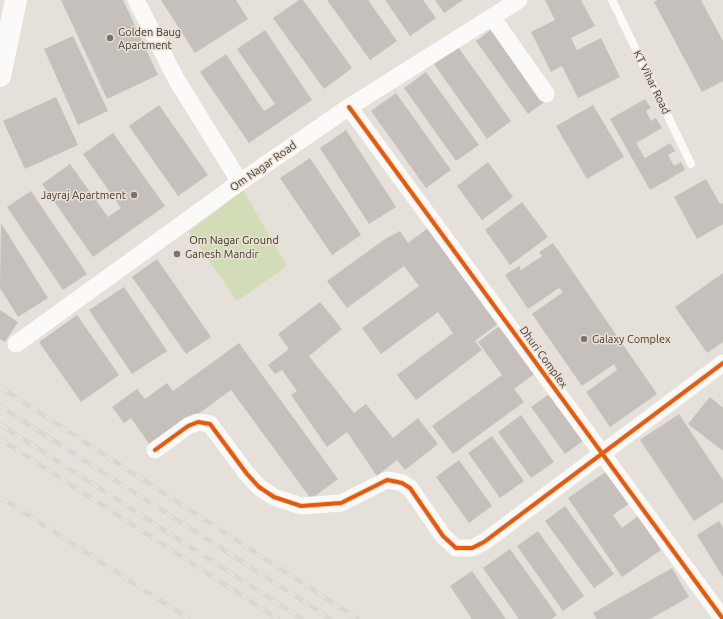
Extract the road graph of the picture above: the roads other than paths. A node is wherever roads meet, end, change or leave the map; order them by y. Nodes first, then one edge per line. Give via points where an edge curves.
1 (16, 0) edge
2 (136, 0) edge
3 (519, 0) edge
4 (612, 0) edge
5 (492, 17) junction
6 (0, 76) edge
7 (546, 94) dead end
8 (349, 107) junction
9 (692, 164) dead end
10 (240, 182) junction
11 (16, 344) dead end
12 (723, 363) edge
13 (155, 450) dead end
14 (603, 452) junction
15 (723, 619) edge

1 - 6 main road
2 - 10 street via 176,79
3 - 5 street, Om Nagar Road
4 - 9 lane, KT Vihar Road
5 - 7 street
5 - 8 street, Om Nagar Road
8 - 10 street, Om Nagar Road
8 - 14 street, Dhuri Complex
10 - 11 street, Om Nagar Road
12 - 14 street
13 - 14 street via 188,426 198,422 210,424 259,487 274,497 301,506 341,503 387,480 402,483 410,488 443,536 456,548 472,548 484,542
14 - 15 street, Dhuri Complex

